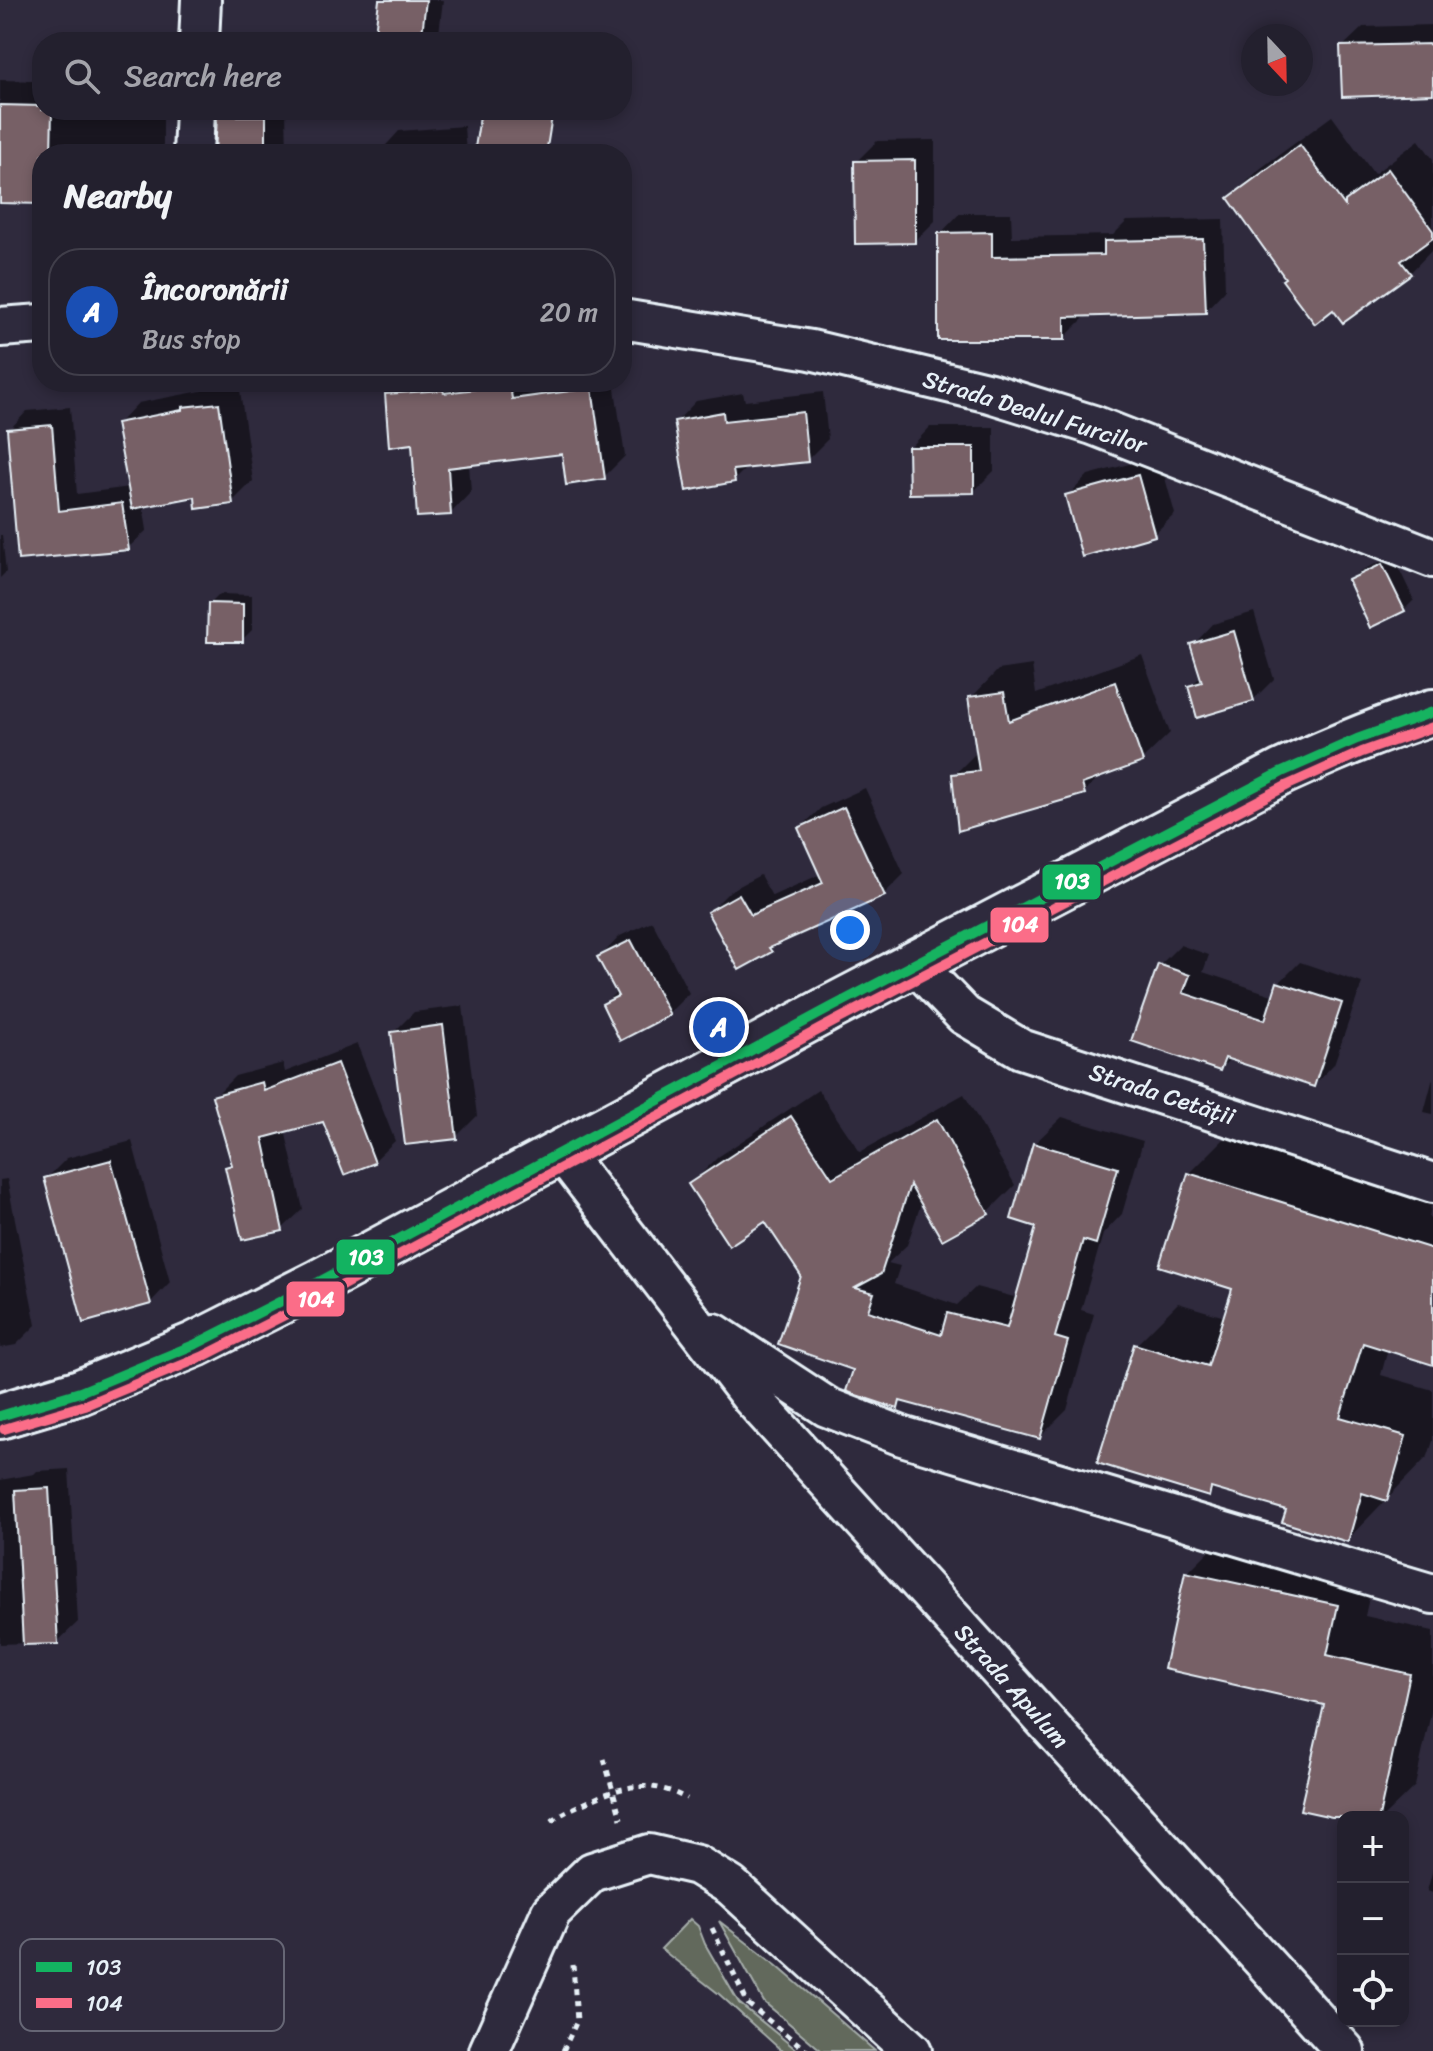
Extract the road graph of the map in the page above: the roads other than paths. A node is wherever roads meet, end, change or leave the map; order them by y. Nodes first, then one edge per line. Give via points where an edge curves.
1 (201, 0) edge
2 (199, 32) edge
3 (195, 120) edge
4 (193, 144) edge
5 (632, 321) edge
6 (32, 325) edge
7 (0, 327) edge
8 (1433, 558) edge
9 (1433, 712) edge
10 (914, 963) junction
11 (562, 1152) junction
12 (1433, 1183) edge
13 (687, 1315) junction
14 (0, 1416) edge
15 (1433, 1594) edge
16 (489, 2051) edge
17 (912, 2051) edge
18 (1345, 2051) edge

1 - 2 street
3 - 4 street
5 - 8 street, Strada Dealul Furcilor via 811,350 990,393 1093,425
6 - 7 street
9 - 10 main road via 1282,772
10 - 11 main road
10 - 12 street, Strada Cetății via 964,1015 1021,1049
11 - 13 street, Strada Apulum
11 - 14 main road via 196,1344 80,1392
13 - 15 street, Strada Apulum via 827,1407 902,1436
13 - 18 street, Strada Apulum via 750,1396
16 - 17 street via 551,1912 592,1872 649,1854 697,1865 731,1886

